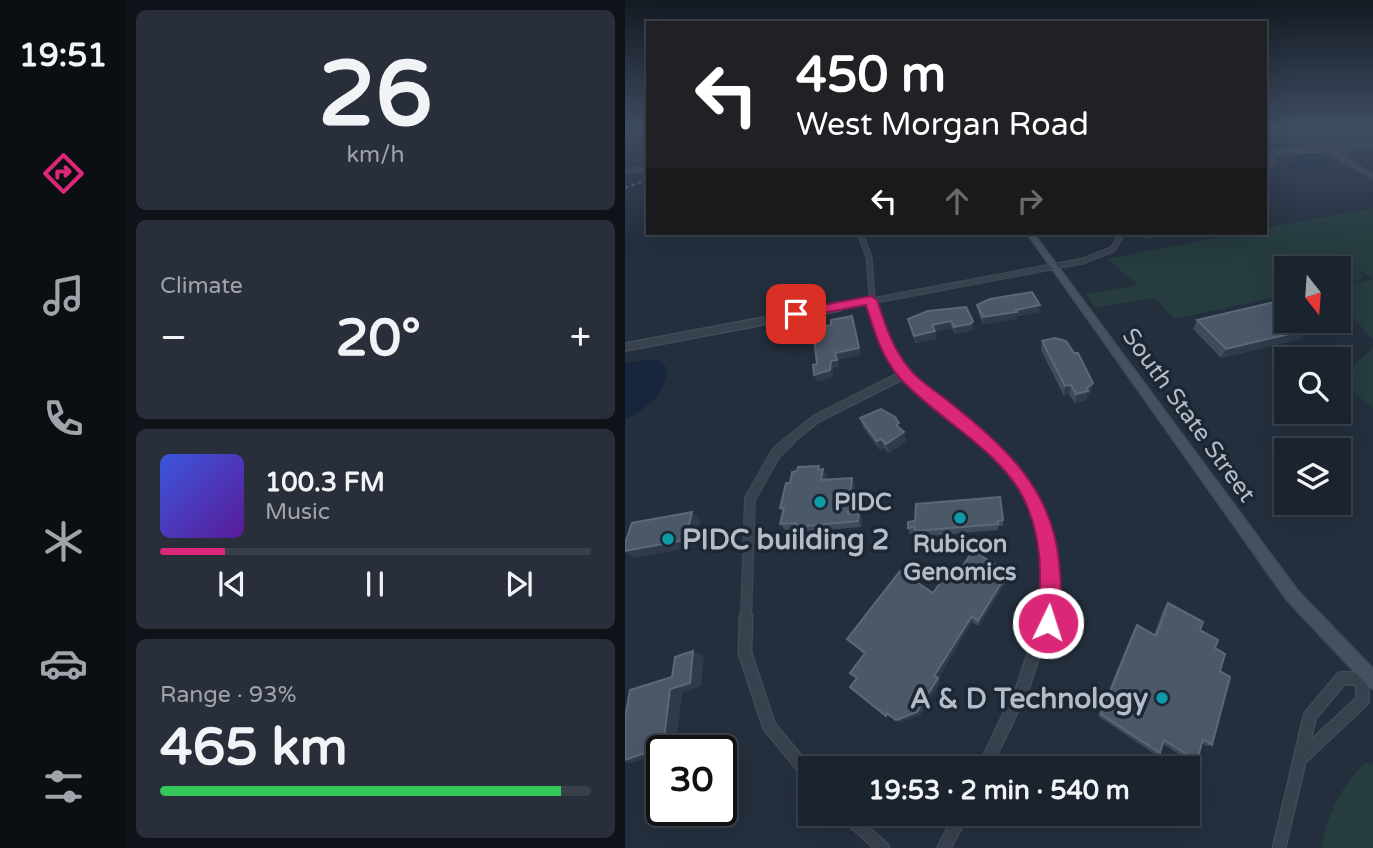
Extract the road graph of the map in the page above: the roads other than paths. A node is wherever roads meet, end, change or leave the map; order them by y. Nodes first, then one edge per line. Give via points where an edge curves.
1 (1353, 166) edge
2 (646, 169) edge
3 (625, 171) edge
4 (1373, 177) edge
5 (861, 235) edge
6 (1031, 235) edge
7 (1121, 235) edge
8 (1054, 266) junction
9 (871, 300) junction
10 (625, 347) edge
11 (905, 374) junction
12 (1366, 679) edge
13 (990, 756) edge
14 (1302, 757) junction
15 (798, 761) edge
16 (858, 826) edge
17 (956, 826) edge
18 (883, 848) edge
19 (944, 848) edge
20 (1278, 848) edge

1 - 4 street
2 - 3 street
5 - 9 street via 871,254
6 - 8 main road, South State Street
7 - 8 street via 1117,244 1098,257
8 - 9 street
8 - 12 main road, South State Street via 1292,595
9 - 10 street
9 - 11 street via 885,344
11 - 13 street via 1013,470 1041,515 1049,548 1048,623 1033,668
11 - 15 street via 798,432 776,453 750,499 745,653 769,726
12 - 14 street via 1362,700
12 - 14 street via 1342,678 1310,716
14 - 20 street via 1291,784
16 - 18 street
17 - 19 street

